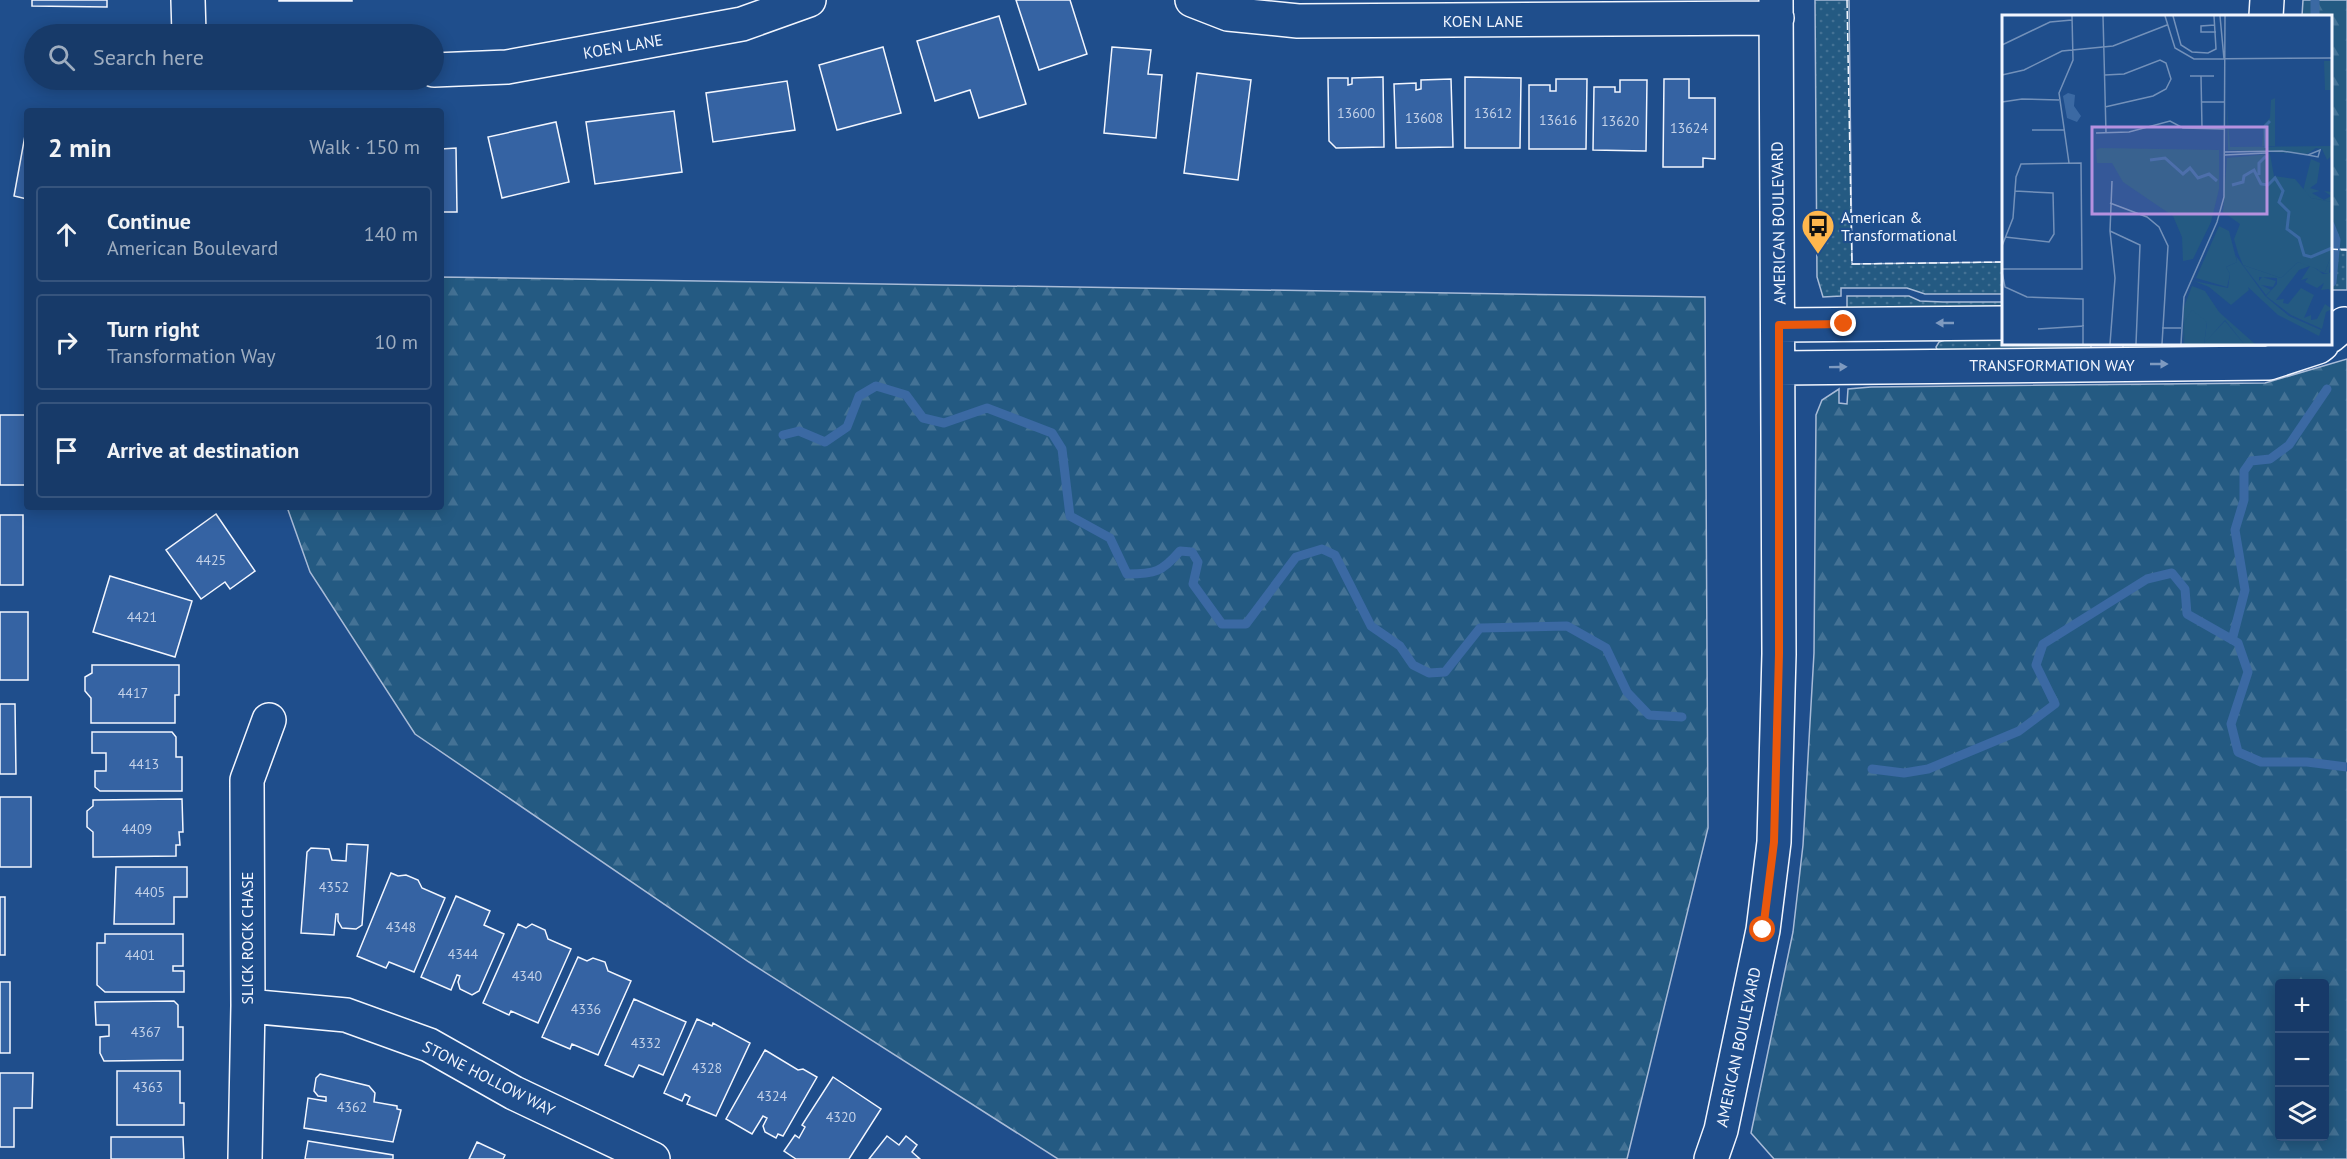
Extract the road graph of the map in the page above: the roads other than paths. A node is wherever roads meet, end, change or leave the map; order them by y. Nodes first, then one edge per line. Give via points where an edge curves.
1 (188, 0) edge
2 (809, 0) edge
3 (1192, 0) edge
4 (2267, 0) edge
5 (1777, 9) edge
6 (1471, 11) edge
7 (2266, 15) edge
8 (189, 24) edge
9 (444, 70) edge
10 (2002, 323) edge
11 (1779, 325) junction
12 (2320, 345) edge
13 (1779, 368) junction
14 (269, 720) dead end
15 (248, 1006) junction
16 (245, 1159) edge
17 (653, 1159) edge
18 (1711, 1159) edge

1 - 8 street
2 - 9 street, KOEN LANE via 742,24 507,67
3 - 6 street, KOEN LANE via 1228,14 1298,21
4 - 7 street
5 - 6 street, KOEN LANE
5 - 11 street, AMERICAN BOULEVARD
10 -> 11 street
11 - 13 street, AMERICAN BOULEVARD
13 -> 12 street, TRANSFORMATION WAY via 2269,363
13 - 18 street, AMERICAN BOULEVARD via 1779,654 1774,842 1763,930 1721,1130
14 - 15 street, SLICK ROCK CHASE via 247,780
15 - 16 street, SLICK ROCK CHASE
15 - 17 street, STONE HOLLOW WAY via 346,1015 429,1045 514,1092

